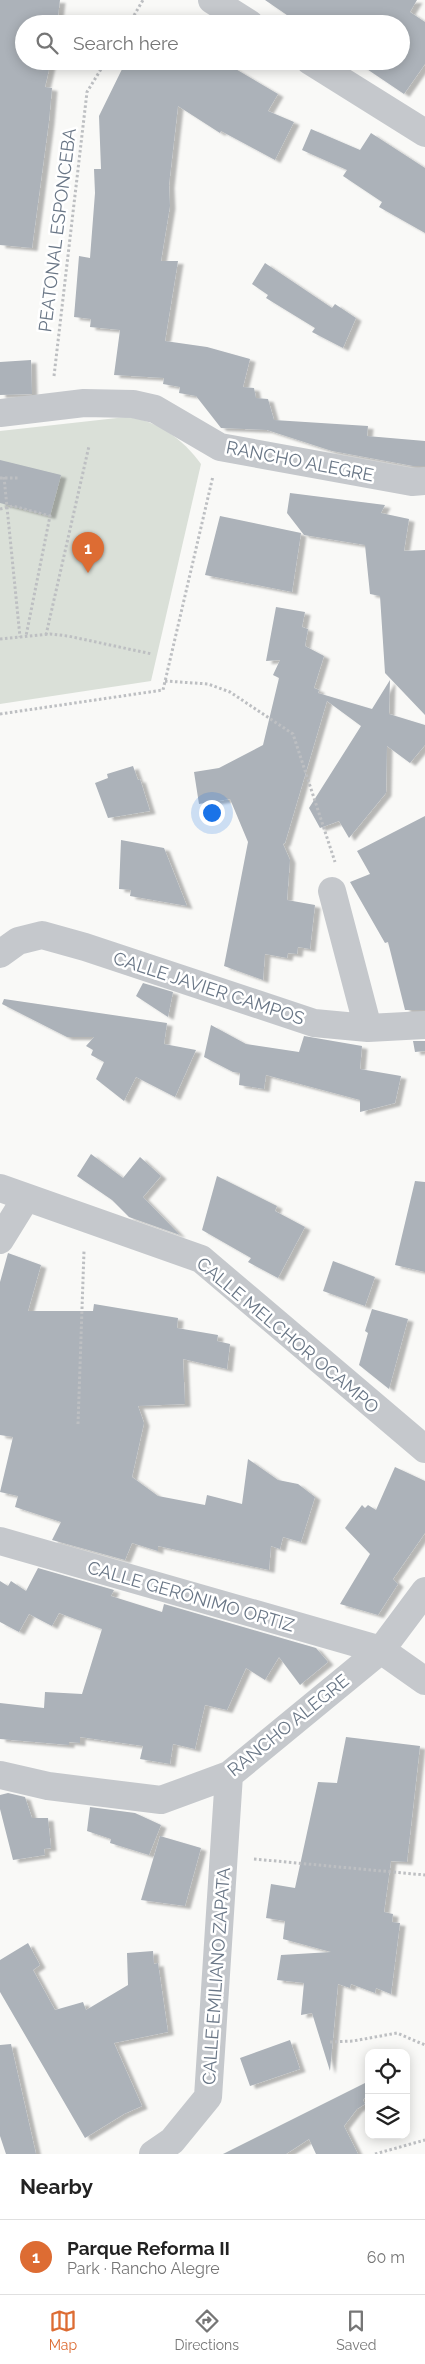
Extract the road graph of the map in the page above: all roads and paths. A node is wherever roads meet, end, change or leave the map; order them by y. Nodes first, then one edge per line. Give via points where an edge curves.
1 (143, 0) edge
2 (212, 0) edge
3 (134, 15) edge
4 (236, 15) edge
5 (100, 70) edge
6 (324, 70) edge
7 (425, 133) edge
8 (55, 406) junction
9 (0, 413) edge
10 (89, 446) dead end
11 (220, 447) junction
12 (2, 478) edge
13 (20, 478) dead end
14 (424, 484) edge
15 (7, 508) junction
16 (0, 509) edge
17 (46, 634) junction
18 (26, 636) junction
19 (20, 637) junction
20 (0, 639) edge
21 (152, 654) dead end
22 (165, 681) junction
23 (0, 714) edge
24 (332, 891) joint
25 (0, 954) edge
26 (425, 1025) edge
27 (368, 1028) junction
28 (0, 1188) edge
29 (26, 1198) junction
30 (85, 1218) junction
31 (0, 1240) edge
32 (78, 1424) dead end
33 (425, 1449) edge
34 (0, 1541) edge
35 (425, 1591) edge
36 (381, 1650) junction
37 (425, 1681) edge
38 (0, 1775) edge
39 (229, 1776) junction
40 (224, 1856) junction
41 (425, 1875) edge
42 (330, 2042) dead end
43 (425, 2045) edge
44 (425, 2140) edge
45 (153, 2154) edge
46 (375, 2154) edge

1 - 3 path
2 - 4 street
5 - 8 path, PEATONAL ESPONCEBA via 87,92 53,388
6 - 7 street
8 - 9 street, RANCHO ALEGRE
8 - 11 street, RANCHO ALEGRE via 107,402 155,409
10 - 17 path
11 - 14 street, RANCHO ALEGRE
11 - 22 path
12 - 13 path
12 - 15 path
15 - 16 path
15 - 18 path via 13,506 50,516
15 - 19 path
17 - 18 path
17 - 21 path
18 - 19 path
19 - 20 path
22 - 23 path via 163,690
22 - 24 path via 208,684 230,692 293,734 343,888
24 - 27 street
25 - 27 street, CALLE JAVIER CAMPOS via 18,941 42,935 85,946 314,1023
26 - 27 street, CALLE JAVIER CAMPOS
28 - 29 street, CALLE MELCHOR OCAMPO
29 - 30 street, CALLE MELCHOR OCAMPO
29 - 31 street
30 - 32 path
30 - 33 street, CALLE MELCHOR OCAMPO via 201,1258
34 - 36 street, CALLE GERÓNIMO ORTIZ
35 - 36 street, RANCHO ALEGRE
36 - 37 street, CALLE GERÓNIMO ORTIZ
36 - 39 street, RANCHO ALEGRE
38 - 39 street, RANCHO ALEGRE via 48,1786 161,1800
39 - 40 street, CALLE EMILIANO ZAPATA
40 - 41 path
40 - 45 street, CALLE EMILIANO ZAPATA via 208,2097 172,2142
42 - 43 path via 397,2033
44 - 46 path

